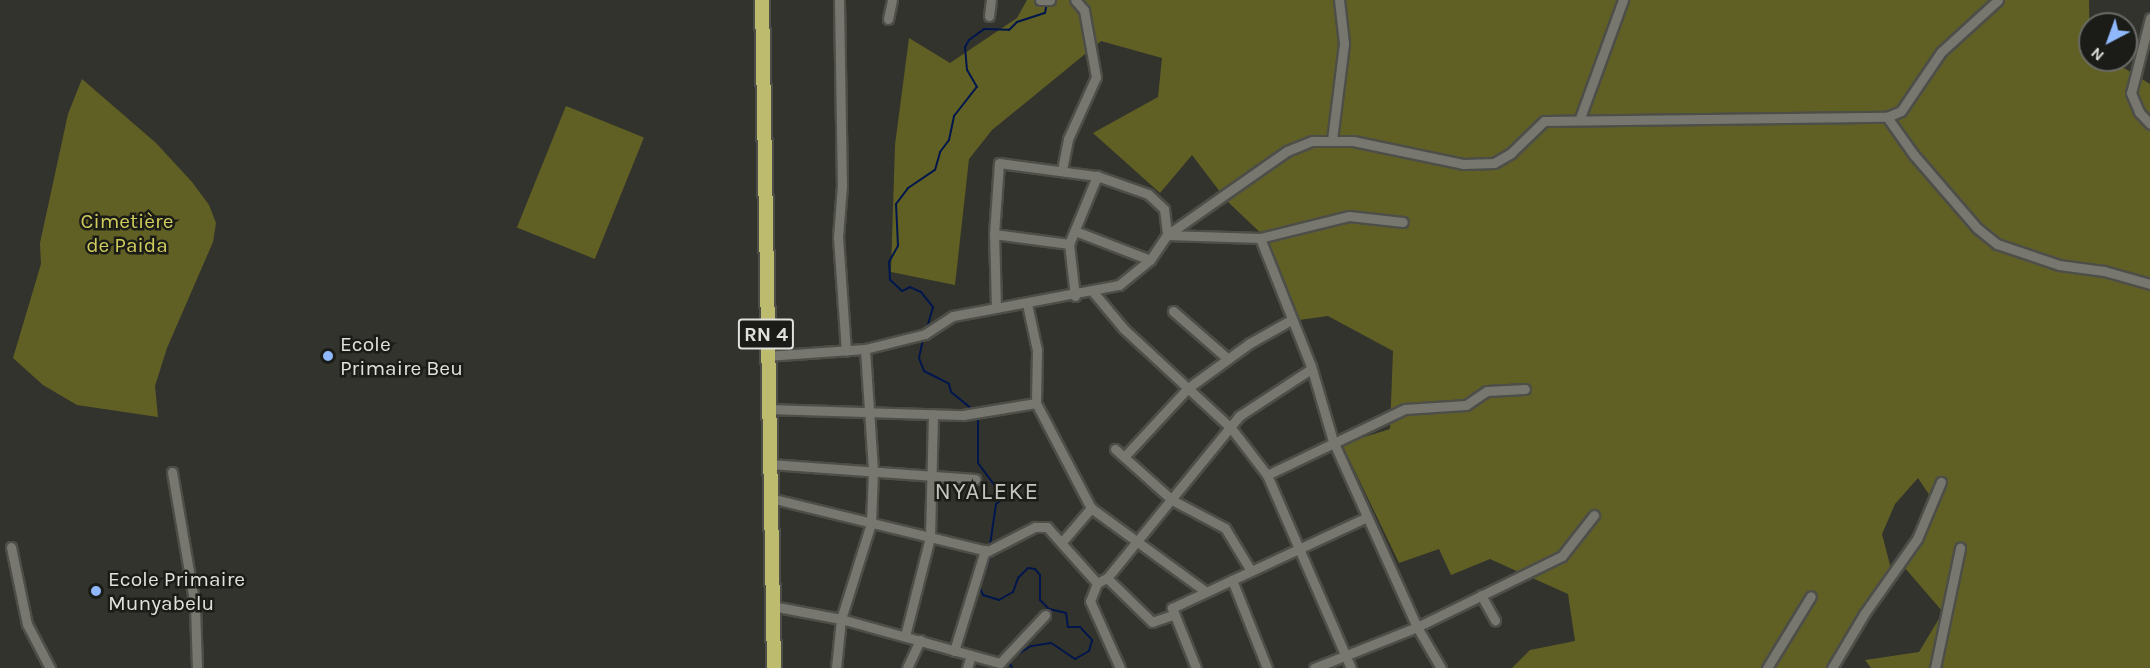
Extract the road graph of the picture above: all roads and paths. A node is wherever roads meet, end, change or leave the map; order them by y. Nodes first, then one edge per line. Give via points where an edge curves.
1 (762, 0) edge
2 (839, 0) edge
3 (892, 0) edge
4 (991, 0) edge
5 (1075, 0) edge
6 (1340, 0) edge
7 (1623, 0) edge
8 (1998, 0) edge
9 (989, 16) dead end
10 (2150, 18) edge
11 (888, 19) dead end
12 (1887, 117) junction
13 (1580, 118) junction
14 (2150, 124) edge
15 (1332, 140) junction
16 (1062, 170) junction
17 (1097, 176) junction
18 (1403, 222) dead end
19 (1075, 231) junction
20 (994, 234) junction
21 (1167, 235) junction
22 (1260, 238) junction
23 (1070, 244) junction
24 (1150, 261) junction
25 (2150, 284) edge
26 (1094, 293) junction
27 (1075, 296) junction
28 (1027, 304) junction
29 (996, 308) junction
30 (1173, 311) dead end
31 (1291, 320) junction
32 (865, 349) junction
33 (846, 351) junction
34 (766, 356) junction
35 (1228, 359) junction
36 (1311, 369) junction
37 (1188, 388) junction
38 (1525, 389) dead end
39 (1036, 403) junction
40 (768, 409) junction
41 (871, 413) junction
42 (933, 414) junction
43 (1231, 428) junction
44 (1333, 441) junction
45 (1115, 449) dead end
46 (1124, 457) junction
47 (770, 464) junction
48 (873, 470) junction
49 (172, 472) dead end
50 (1267, 475) junction
51 (933, 476) junction
52 (975, 479) dead end
53 (1941, 482) dead end
54 (770, 498) junction
55 (1172, 500) junction
56 (1091, 508) junction
57 (1594, 515) dead end
58 (1367, 517) junction
59 (871, 523) junction
60 (930, 537) junction
61 (1139, 540) junction
62 (1062, 542) junction
63 (11, 547) dead end
64 (1300, 548) junction
65 (1960, 548) dead end
66 (989, 551) junction
67 (1251, 571) junction
68 (1107, 578) junction
69 (1232, 580) junction
70 (1097, 583) junction
71 (1206, 592) junction
72 (1481, 595) junction
73 (1811, 596) dead end
74 (772, 606) junction
75 (1175, 614) junction
76 (1045, 615) dead end
77 (841, 619) junction
78 (1495, 620) dead end
79 (1417, 627) junction
80 (905, 636) junction
81 (920, 640) junction
82 (954, 651) junction
83 (971, 656) junction
84 (1344, 656) junction
85 (50, 668) edge
86 (197, 668) edge
87 (774, 668) edge
88 (836, 668) edge
89 (907, 668) edge
90 (967, 668) edge
91 (1120, 668) edge
92 (1196, 668) edge
93 (1267, 668) edge
94 (1314, 668) edge
95 (1350, 668) edge
96 (1440, 668) edge
97 (1767, 668) edge
98 (1832, 668) edge
99 (1935, 668) edge

1 - 34 highway, RN 4
2 - 33 street via 838,237
3 - 11 street
4 - 9 street
5 - 16 street via 1084,10 1096,77 1068,139
6 - 15 street via 1344,43
7 - 13 street
8 - 12 street via 1941,52 1901,111
10 - 14 street via 2131,93 2139,112
12 - 13 street
12 - 25 street via 1914,156 1977,228 1997,244 2059,265 2104,271
13 - 15 street via 1544,121 1511,153 1494,163 1463,164
15 - 21 street via 1312,141 1287,151
16 - 17 street
16 - 20 street via 999,163
17 - 19 street
17 - 21 street via 1148,194 1164,209
18 - 22 street via 1349,216
19 - 23 street
19 - 24 street
20 - 23 street
20 - 29 street
21 - 22 street
21 - 24 street
22 - 31 street
23 - 27 street
24 - 26 street via 1119,285
26 - 27 street
26 - 37 street via 1124,329
27 - 28 street
28 - 29 street
28 - 39 street via 1037,350
29 - 32 street via 953,316 925,334
30 - 35 street
31 - 35 street
31 - 36 street
32 - 33 street
32 - 41 street
33 - 34 street
34 - 40 highway, RN 4
35 - 37 street
36 - 43 street via 1239,416
36 - 44 street
37 - 43 street
37 - 46 street
38 - 44 street via 1487,391 1466,405 1405,409
39 - 42 street via 963,415
39 - 56 street
40 - 41 street
40 - 47 highway, RN 4
41 - 42 street
41 - 48 street
42 - 51 street
43 - 50 street
43 - 55 street
44 - 50 street
44 - 58 street
45 - 46 street
46 - 55 street
47 - 48 street
47 - 54 highway, RN 4
48 - 51 street
48 - 59 street
49 - 86 street via 192,590
50 - 64 street
51 - 52 street
51 - 60 street
53 - 98 street via 1917,539
54 - 59 street
54 - 74 highway, RN 4
55 - 61 street
55 - 67 street via 1225,528
56 - 61 street
56 - 62 street
57 - 72 street via 1562,556
58 - 64 street
58 - 79 street
59 - 60 street
59 - 77 street
60 - 66 street
60 - 80 street
61 - 68 street
61 - 71 street
62 - 66 street via 1047,527 1035,527
62 - 70 street
63 - 85 street via 27,624
64 - 67 street
64 - 84 street
65 - 99 street
66 - 82 street
67 - 69 street
68 - 70 street
68 - 75 street via 1152,621
69 - 71 street
69 - 93 street
70 - 91 street via 1090,601
71 - 75 street via 1172,608
72 - 78 street
72 - 79 street
73 - 97 street
74 - 77 street
74 - 87 highway, RN 4
75 - 92 street
76 - 83 street via 1000,663
77 - 80 street
77 - 88 street
79 - 84 street
79 - 96 street
80 - 81 street
81 - 82 street
81 - 89 street
82 - 83 street
83 - 90 street
84 - 94 street
84 - 95 street

